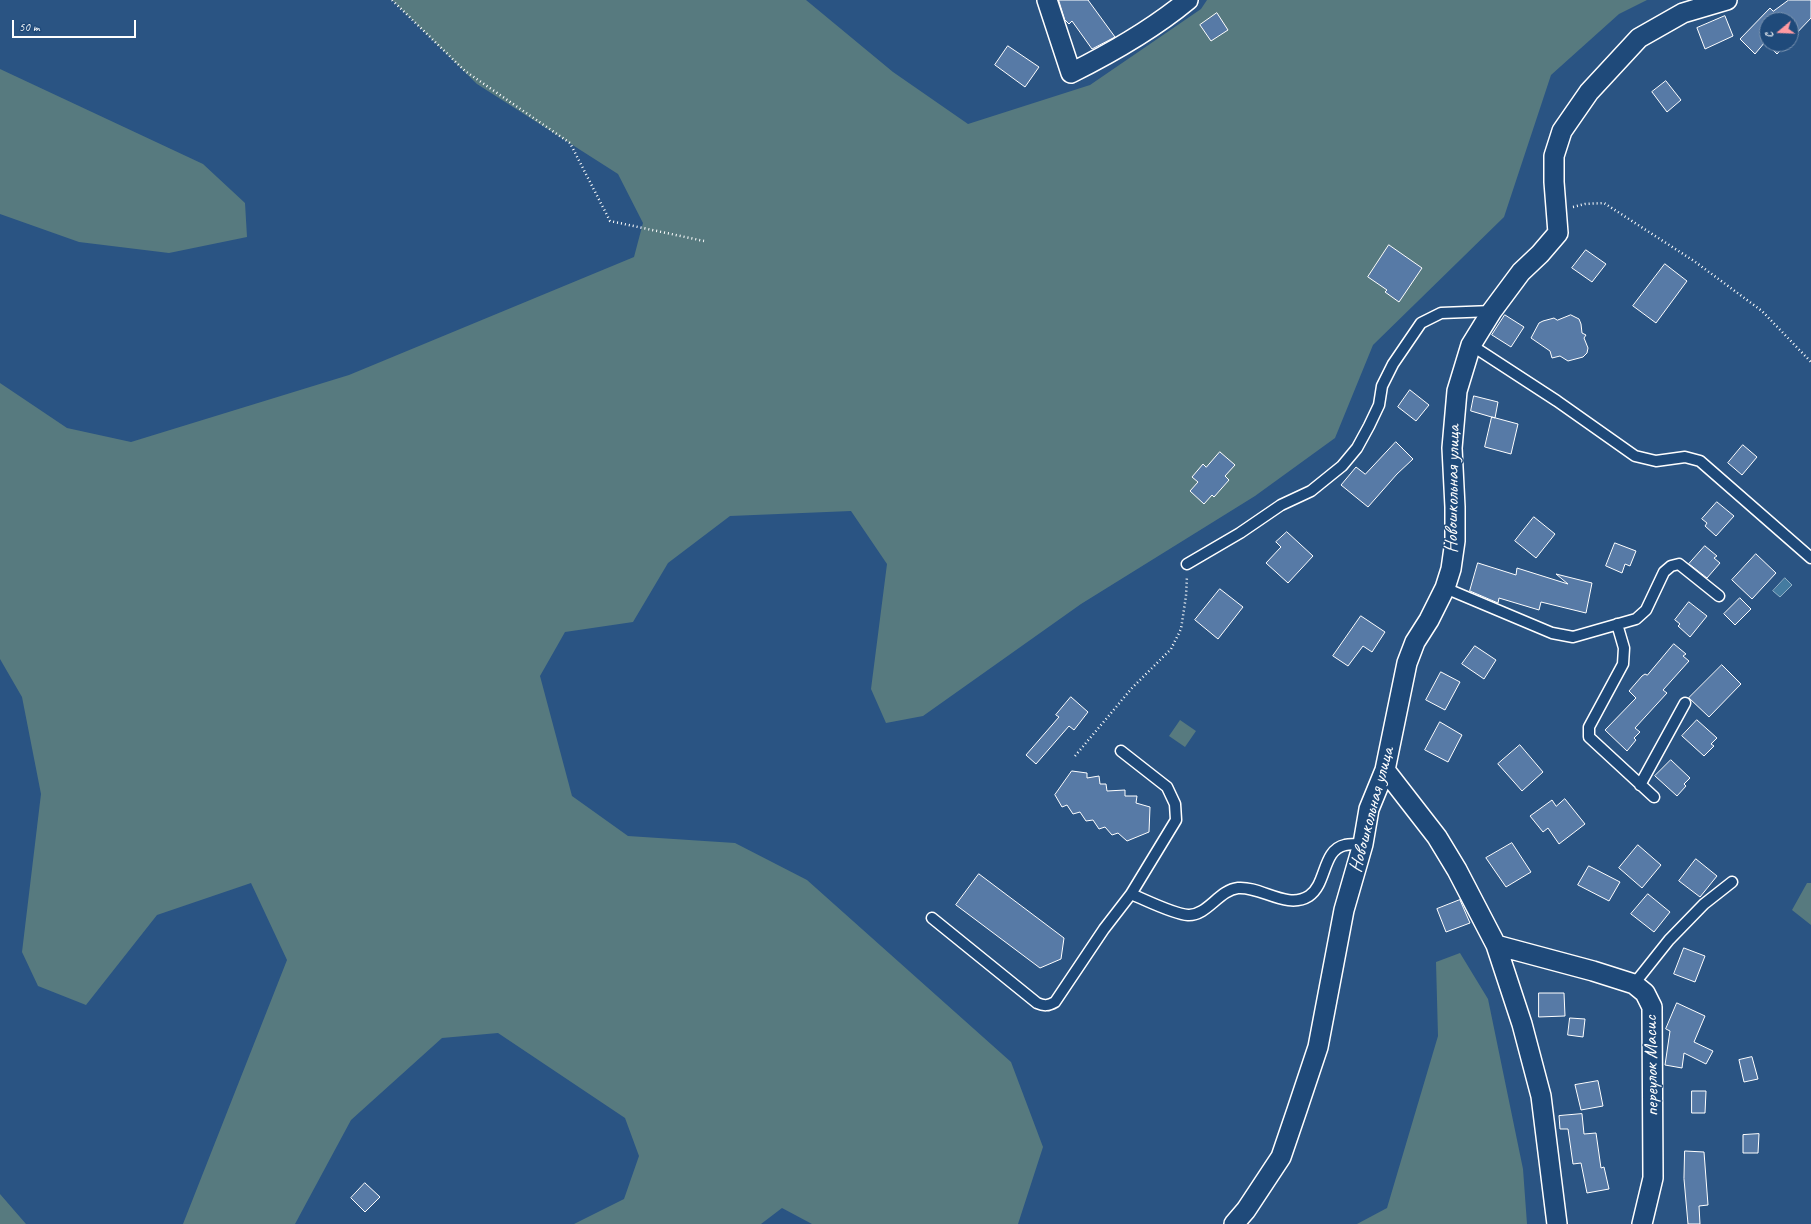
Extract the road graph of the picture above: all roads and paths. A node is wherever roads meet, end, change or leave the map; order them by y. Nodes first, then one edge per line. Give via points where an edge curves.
1 (392, 0) edge
2 (1047, 0) edge
3 (1188, 0) edge
4 (1727, 0) edge
5 (1557, 210) junction
6 (704, 240) dead end
7 (1492, 311) junction
8 (1472, 345) junction
9 (1811, 362) edge
10 (1811, 558) edge
11 (1187, 564) joint
12 (1445, 588) junction
13 (1719, 596) dead end
14 (1617, 624) junction
15 (1685, 703) dead end
16 (1121, 751) dead end
17 (1075, 756) dead end
18 (1385, 770) junction
19 (1640, 785) junction
20 (1654, 797) dead end
21 (1363, 844) junction
22 (1732, 882) dead end
23 (1131, 894) junction
24 (932, 918) dead end
25 (1496, 945) junction
26 (1634, 984) junction
27 (1234, 1224) edge
28 (1557, 1224) edge
29 (1642, 1224) edge

1 - 6 path via 465,71 570,143 610,221
2 - 3 street via 1071,73 1146,30
4 - 5 street, Новошкольная улица via 1683,13 1640,38 1588,92 1562,130 1554,156
5 - 7 street, Новошкольная улица via 1558,233 1520,272
5 - 9 path via 1604,203 1694,261 1762,311
7 - 8 street, Новошкольная улица
7 - 11 lane via 1441,313 1422,323 1393,364 1382,386 1379,405 1370,426 1342,466 1311,491 1281,505 1240,534
8 - 10 lane via 1635,456 1656,461 1685,457 1700,460
8 - 12 street, Новошкольная улица via 1457,391 1452,448 1456,507 1455,541
11 - 17 path via 1181,629 1171,649 1132,688
12 - 14 lane via 1552,633 1573,637
12 - 18 street, Новошкольная улица via 1415,642 1407,663
13 - 14 lane via 1679,564 1671,566 1664,572 1646,610 1636,619
14 - 19 lane via 1624,648 1623,664 1589,727 1588,737
15 - 19 lane
16 - 23 lane via 1167,787 1175,804 1176,820
18 - 21 street, Новошкольная улица via 1369,808
18 - 25 street via 1438,837
19 - 20 lane
21 - 23 lane via 1344,845 1336,849 1317,887 1309,896 1298,900 1238,888 1230,890 1196,914 1189,915 1180,914
21 - 27 street, Новошкольная улица via 1344,910 1318,1047 1293,1124 1281,1157
22 - 26 lane via 1704,904 1669,940
23 - 24 lane via 1055,1002 1044,1006
25 - 26 street, переулок Масис
25 - 28 street via 1522,1024 1541,1096
26 - 29 street, переулок Масис via 1645,993 1652,1007 1653,1178

